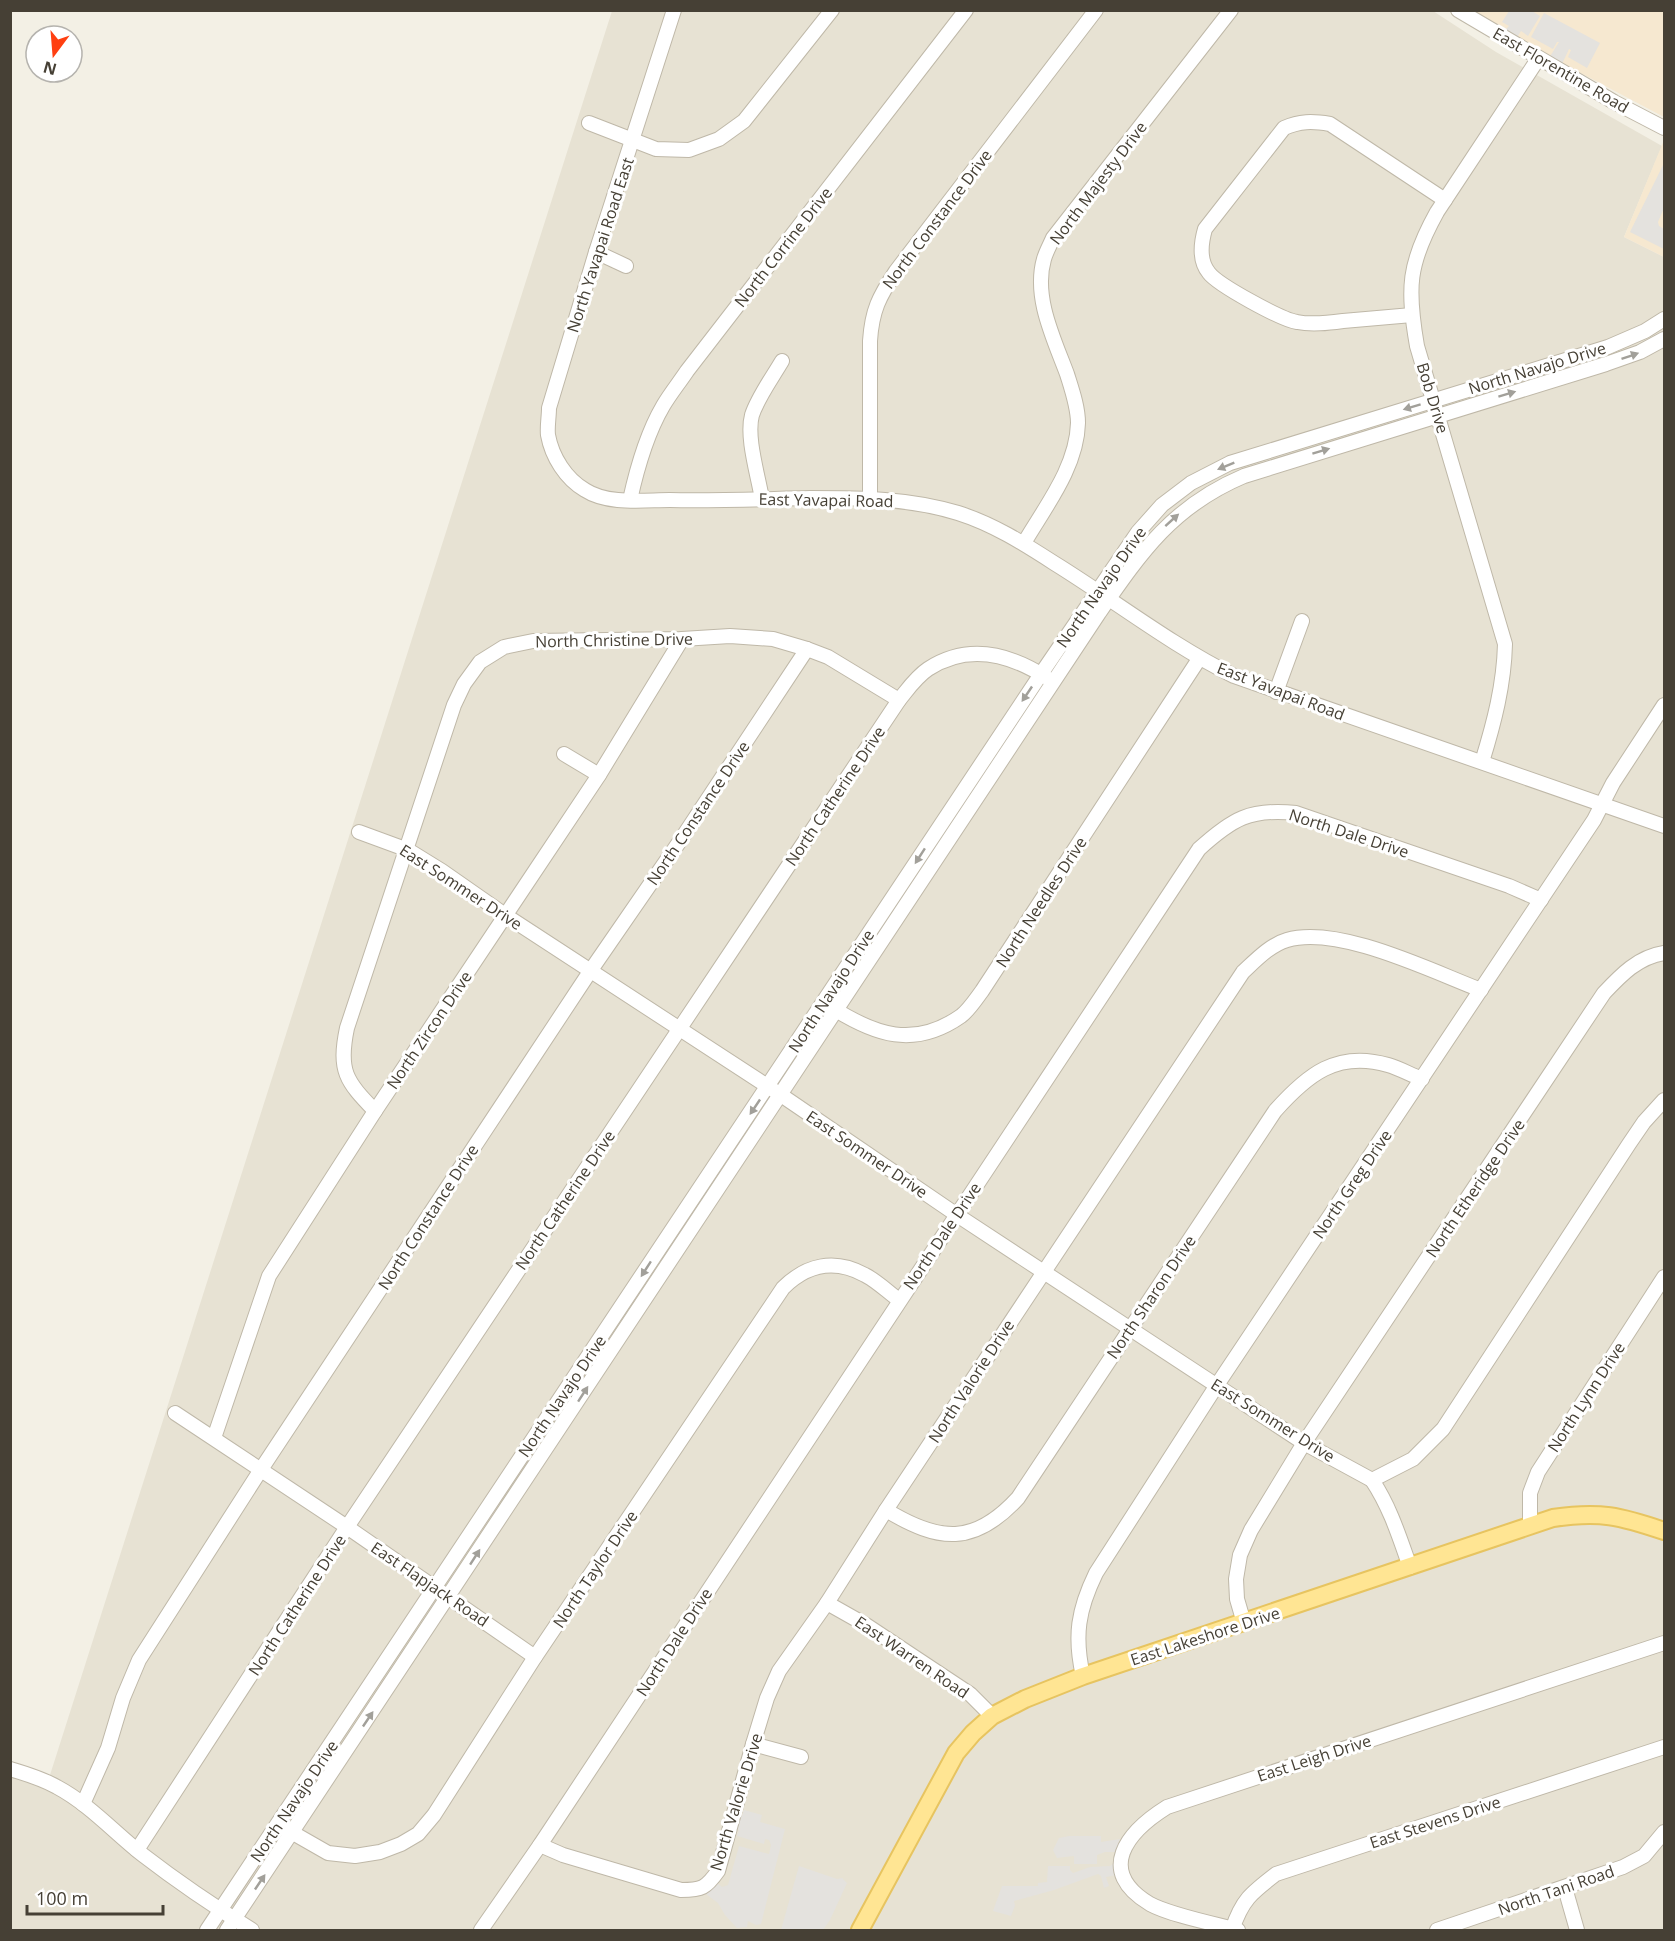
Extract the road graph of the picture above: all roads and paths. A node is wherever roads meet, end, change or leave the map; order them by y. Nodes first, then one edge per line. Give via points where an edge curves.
1 (674, 10) edge
2 (832, 10) edge
3 (966, 10) edge
4 (1096, 10) edge
5 (1231, 10) edge
6 (1458, 10) edge
7 (1538, 59) junction
8 (589, 123) dead end
9 (1665, 128) edge
10 (633, 142) junction
11 (1445, 200) junction
12 (596, 252) junction
13 (627, 266) dead end
14 (1412, 315) junction
15 (1665, 319) edge
16 (1665, 339) edge
17 (1589, 353) junction
18 (782, 362) dead end
19 (1593, 368) junction
20 (1433, 400) junction
21 (1438, 415) junction
22 (1260, 453) junction
23 (1265, 468) junction
24 (570, 478) joint
25 (870, 498) junction
26 (762, 499) junction
27 (630, 500) junction
28 (1024, 543) junction
29 (1097, 590) junction
30 (1109, 598) junction
31 (1302, 621) dead end
32 (682, 639) junction
33 (807, 649) junction
34 (1199, 659) junction
35 (1041, 674) junction
36 (1054, 682) junction
37 (1276, 692) junction
38 (899, 700) junction
39 (1664, 705) edge
40 (564, 754) dead end
41 (1482, 762) junction
42 (599, 775) junction
43 (1601, 804) junction
44 (1665, 826) edge
45 (360, 832) dead end
46 (408, 850) junction
47 (1541, 900) junction
48 (505, 915) junction
49 (1665, 953) edge
50 (591, 970) junction
51 (1481, 990) junction
52 (824, 1002) junction
53 (837, 1011) junction
54 (679, 1030) junction
55 (1422, 1079) junction
56 (768, 1087) junction
57 (781, 1095) junction
58 (1665, 1100) edge
59 (375, 1111) junction
60 (957, 1215) junction
61 (1043, 1272) junction
62 (1665, 1277) edge
63 (899, 1300) junction
64 (1130, 1328) junction
65 (1217, 1385) junction
66 (175, 1413) dead end
67 (214, 1438) junction
68 (1305, 1443) junction
69 (260, 1471) junction
70 (1372, 1480) junction
71 (886, 1510) junction
72 (1530, 1525) junction
73 (347, 1527) junction
74 (1665, 1531) edge
75 (1410, 1567) junction
76 (434, 1588) junction
77 (449, 1597) junction
78 (828, 1602) junction
79 (1244, 1623) junction
80 (1665, 1643) edge
81 (535, 1657) junction
82 (1083, 1676) junction
83 (992, 1716) junction
84 (753, 1744) junction
85 (1665, 1747) edge
86 (801, 1757) dead end
87 (10, 1769) edge
88 (83, 1804) junction
89 (279, 1824) junction
90 (1665, 1832) edge
91 (292, 1833) junction
92 (540, 1845) junction
93 (137, 1850) junction
94 (1565, 1888) junction
95 (220, 1911) junction
96 (231, 1926) edge
97 (1444, 1929) edge
98 (207, 1930) edge
99 (252, 1930) edge
100 (481, 1930) edge
101 (860, 1930) edge
102 (1234, 1930) edge
103 (1577, 1930) edge

1 - 10 street, North Yavapai Road East
2 - 10 street via 744,121 719,139 689,150 656,149
3 - 27 street, North Corrine Drive via 663,406 649,435
4 - 25 street, North Constance Drive via 880,294 870,341
5 - 28 street, North Majesty Drive via 1053,238 1043,259 1041,286 1046,315 1070,383 1078,424 1075,449 1064,476
6 - 7 street, East Florentine Road
7 - 9 street, East Florentine Road
7 - 11 street, Bob Drive
8 - 10 street
10 - 12 street, North Yavapai Road East
11 - 14 street, Bob Drive via 1414,260
11 - 14 street via 1330,124 1298,122 1284,128 1205,229 1201,244 1208,273 1281,317 1317,324
12 - 13 street
12 - 24 street, North Yavapai Road East via 549,408 548,434 554,457
14 - 20 street, Bob Drive
15 - 17 street, North Navajo Drive
19 -> 16 street, North Navajo Drive
17 - 19 street
17 - 20 street, North Navajo Drive
18 - 26 street via 753,412 751,424
21 -> 19 street, North Navajo Drive
20 - 21 street, Bob Drive
20 -> 22 street, North Navajo Drive
23 -> 21 street, North Navajo Drive
21 - 41 street, Bob Drive via 1505,644 1501,692
22 - 23 street
22 -> 29 street, North Navajo Drive via 1215,470 1162,505
30 -> 23 street, North Navajo Drive via 1152,540 1174,518 1223,485
24 - 27 street, East Yavapai Road via 603,498
25 - 26 street, East Yavapai Road
25 - 28 street, East Yavapai Road via 921,503 958,513
26 - 27 street, East Yavapai Road
28 - 29 street, East Yavapai Road
29 - 30 street, East Yavapai Road
29 - 35 street, North Navajo Drive
30 - 34 street, East Yavapai Road
30 - 36 street, North Navajo Drive
31 - 37 street
32 - 33 street, North Christine Drive via 774,639
32 - 42 street, North Zircon Drive
32 - 46 street, North Christine Drive via 533,641 504,647 480,662 454,705
33 - 38 street, North Christine Drive via 828,657
33 - 50 street, North Constance Drive
34 - 37 street, East Yavapai Road
34 - 53 street, North Needles Drive via 982,991 962,1015 913,1037 880,1033
35 - 36 street, North Catherine Drive
35 - 38 street, North Catherine Drive via 998,655 974,654 928,669
35 -> 52 street, North Navajo Drive
36 - 53 street, North Navajo Drive
37 - 41 street, East Yavapai Road
38 - 54 street, North Catherine Drive
39 - 43 street, North Greg Drive
40 - 42 street
41 - 43 street, East Yavapai Road
42 - 48 street, North Zircon Drive
43 - 44 street, East Yavapai Road
43 - 47 street, North Greg Drive
45 - 46 street, East Sommer Drive
46 - 48 street, East Sommer Drive
46 - 59 street, North Christine Drive via 343,1049 344,1070 354,1089
47 - 51 street, North Greg Drive
47 - 60 street, North Dale Drive via 1296,813 1272,810 1243,817 1222,828 1199,849
48 - 50 street, East Sommer Drive
48 - 59 street, North Zircon Drive
49 - 68 street, North Etheridge Drive via 1624,972 1604,993
50 - 54 street, East Sommer Drive
50 - 69 street, North Constance Drive
51 - 55 street, North Greg Drive
51 - 61 street, North Valorie Drive via 1337,939 1309,936 1285,940 1265,951 1243,972
52 - 53 street, North Needles Drive
52 - 56 street, North Navajo Drive
53 - 57 street, North Navajo Drive
54 - 56 street, East Sommer Drive
54 - 73 street, North Catherine Drive
55 - 64 street, North Sharon Drive via 1388,1065 1363,1060 1338,1062 1312,1075 1292,1092 1275,1111
55 - 65 street, North Greg Drive
56 - 57 street, East Sommer Drive
56 -> 76 street, North Navajo Drive
57 - 60 street, East Sommer Drive
77 -> 57 street, North Navajo Drive
58 - 70 street via 1629,1144 1443,1429 1413,1459
59 - 67 street, North Zircon Drive via 269,1276
60 - 61 street, East Sommer Drive
60 - 63 street, North Dale Drive
61 - 64 street, East Sommer Drive
61 - 71 street, North Valorie Drive
62 - 72 street, North Lynn Drive via 1538,1472 1530,1493
63 - 81 street, North Taylor Drive via 864,1274 842,1266 819,1265 794,1276
63 - 92 street, North Dale Drive
64 - 65 street, East Sommer Drive
64 - 71 street, North Sharon Drive via 1004,1514 984,1527 959,1535 930,1532
65 - 68 street, East Sommer Drive
65 - 82 street, North Greg Drive via 1085,1595 1077,1632
66 - 67 street, East Flapjack Road
67 - 69 street, East Flapjack Road
68 - 70 street, East Sommer Drive
68 - 79 street, North Etheridge Drive via 1240,1554 1237,1599
69 - 73 street, East Flapjack Road
69 - 88 street, North Constance Drive via 139,1660 108,1748
70 - 75 street, East Sommer Drive via 1391,1513
71 - 78 street, North Valorie Drive
72 - 74 main road, East Lakeshore Drive via 1552,1518 1602,1514
72 - 75 main road, East Lakeshore Drive
73 - 76 street, East Flapjack Road
73 - 93 street, North Catherine Drive
75 - 79 main road, East Lakeshore Drive
76 - 77 street, East Flapjack Road
76 - 89 street, North Navajo Drive
77 - 81 street, East Flapjack Road
91 -> 77 street, North Navajo Drive
78 - 83 street, East Warren Road via 970,1694
78 - 84 street, North Valorie Drive via 779,1671
79 - 82 main road, East Lakeshore Drive
80 - 102 street, East Leigh Drive via 1167,1807 1147,1819 1135,1831 1121,1859 1126,1882 1151,1904
81 - 91 street, North Taylor Drive via 418,1834 380,1852 355,1856 328,1852
82 - 83 main road, East Lakeshore Drive
83 - 101 main road, East Lakeshore Drive via 956,1753
84 - 86 street
84 - 92 street, North Valorie Drive via 718,1871 698,1890 681,1890
85 - 102 street, East Stevens Drive via 1276,1874 1239,1908
87 - 88 street via 59,1787
88 - 93 street
89 - 91 street, North Taylor Drive
89 - 95 street, North Navajo Drive
90 - 94 street, North Tani Road via 1644,1856
96 -> 91 street, North Navajo Drive
92 - 100 street, North Dale Drive
93 - 95 street
94 - 97 street, North Tani Road
94 - 103 street
95 - 96 street
95 - 98 street, North Navajo Drive
96 - 99 street

